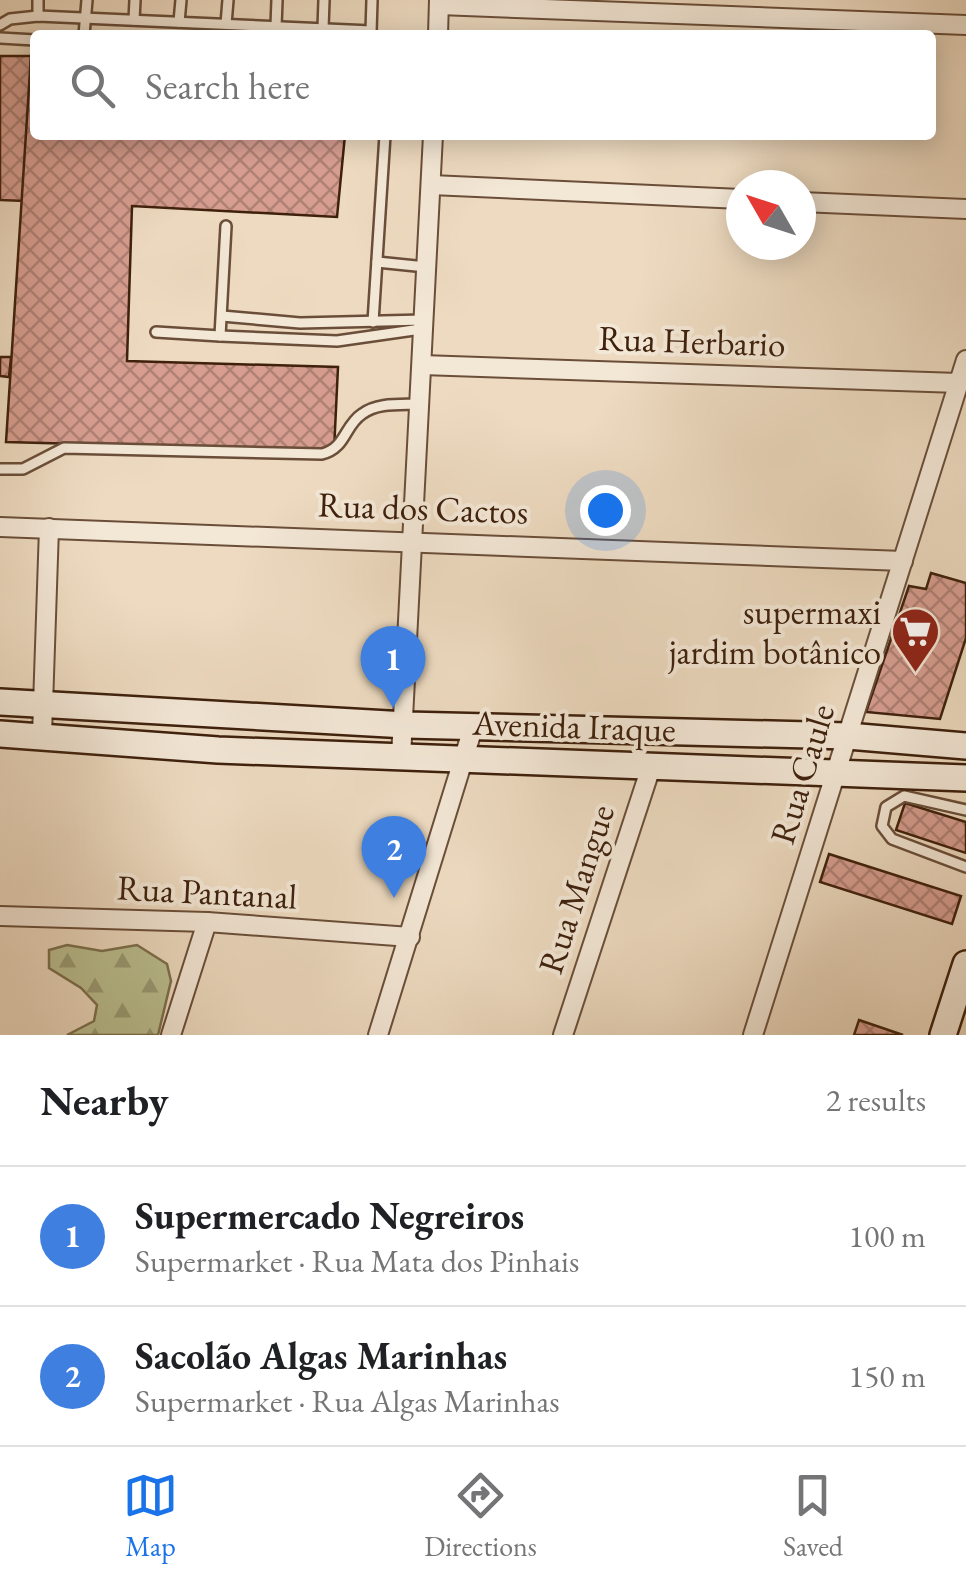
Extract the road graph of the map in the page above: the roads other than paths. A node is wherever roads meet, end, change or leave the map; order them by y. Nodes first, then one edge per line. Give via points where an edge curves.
1 (38, 0) edge
2 (86, 0) edge
3 (136, 0) edge
4 (180, 0) edge
5 (228, 0) edge
6 (276, 0) edge
7 (324, 0) edge
8 (372, 0) edge
9 (439, 2) edge
10 (38, 16) junction
11 (86, 18) junction
12 (134, 20) junction
13 (175, 22) junction
14 (226, 24) junction
15 (966, 25) edge
16 (0, 26) edge
17 (276, 26) junction
18 (323, 28) junction
19 (85, 30) edge
20 (173, 30) edge
21 (261, 30) edge
22 (342, 30) edge
23 (371, 30) edge
24 (438, 30) edge
25 (0, 38) edge
26 (30, 40) edge
27 (384, 140) edge
28 (433, 140) edge
29 (431, 185) junction
30 (726, 198) edge
31 (816, 203) edge
32 (966, 209) edge
33 (226, 226) dead end
34 (377, 262) junction
35 (426, 267) junction
36 (222, 316) junction
37 (373, 322) junction
38 (424, 324) junction
39 (156, 332) dead end
40 (220, 336) junction
41 (966, 360) edge
42 (422, 365) junction
43 (959, 383) junction
44 (420, 404) junction
45 (0, 469) edge
46 (0, 527) edge
47 (48, 528) junction
48 (412, 540) junction
49 (903, 561) junction
50 (0, 702) edge
51 (44, 703) junction
52 (406, 725) junction
53 (473, 728) junction
54 (0, 734) edge
55 (42, 735) junction
56 (848, 736) junction
57 (966, 746) edge
58 (401, 756) junction
59 (464, 757) junction
60 (652, 764) junction
61 (838, 770) junction
62 (966, 778) edge
63 (966, 810) edge
64 (966, 866) edge
65 (0, 916) edge
66 (208, 922) junction
67 (410, 937) junction
68 (966, 964) edge
69 (171, 1035) edge
70 (378, 1035) edge
71 (563, 1035) edge
72 (753, 1035) edge
73 (943, 1035) edge

1 - 10 lane
2 - 11 lane
3 - 12 lane
4 - 13 lane
5 - 14 lane
6 - 17 lane
7 - 18 lane
8 - 23 lane
9 - 15 street
9 - 24 street
10 - 11 lane
10 - 16 lane
11 - 12 lane
11 - 19 lane
12 - 13 lane
13 - 14 lane
13 - 20 lane
14 - 21 lane
17 - 18 lane
17 - 21 lane
18 - 22 lane
25 - 26 lane
27 - 34 lane
28 - 29 street
29 - 30 street
29 - 35 street
31 - 32 street
33 - 36 lane
34 - 35 lane
34 - 37 lane
35 - 38 street
36 - 37 lane
36 - 40 lane
37 - 38 lane
38 - 40 lane via 337,341
38 - 42 street
39 - 40 lane
41 - 43 street, Rua Caule
42 - 43 street, Rua Herbario
42 - 44 street
43 - 49 street, Rua Caule
44 - 45 lane via 364,412 334,451 322,454 64,448 23,469
44 - 48 street
46 - 47 street, Rua dos Cactos
47 - 48 street, Rua dos Cactos
47 - 51 street
48 - 49 street, Rua dos Cactos
48 - 52 street
49 - 56 street, Rua Caule
50 - 51 street, Avenida Iraque
51 - 52 street, Avenida Iraque
51 - 55 street
52 - 53 street, Avenida Iraque
52 - 58 street
53 - 56 street, Avenida Iraque
53 - 59 street
54 - 55 street, Avenida Iraque
55 - 58 street, Avenida Iraque
56 - 57 street, Avenida Iraque
56 - 61 street, Rua Caule
58 - 59 street, Avenida Iraque
59 - 60 street, Avenida Iraque
59 - 67 street
60 - 61 street, Avenida Iraque
60 - 71 street, Rua Mangue
61 - 62 street, Avenida Iraque
61 - 72 street, Rua Caule
63 - 64 lane via 904,796 886,807 882,826 892,839
65 - 66 street, Rua Pantanal
66 - 67 street, Rua Pantanal
66 - 69 street
67 - 70 street
68 - 73 street

